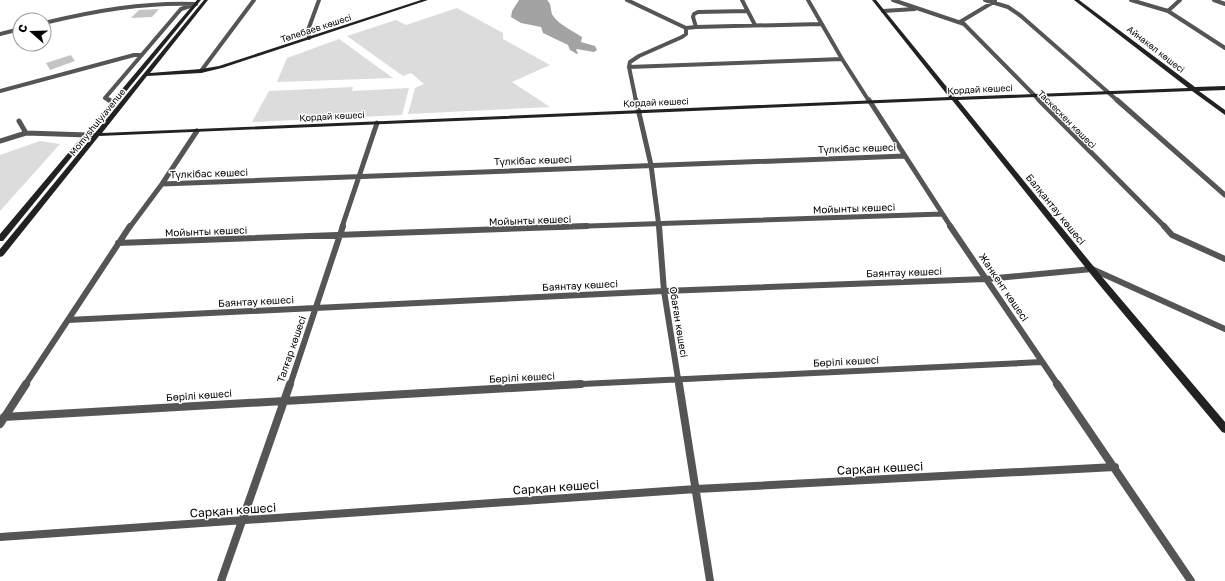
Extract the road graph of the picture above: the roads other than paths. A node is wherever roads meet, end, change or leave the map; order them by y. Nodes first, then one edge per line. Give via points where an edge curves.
1 (206, 0) edge
2 (254, 0) edge
3 (319, 0) edge
4 (426, 0) edge
5 (627, 0) edge
6 (742, 0) edge
7 (808, 0) edge
8 (874, 0) edge
9 (893, 0) edge
10 (984, 0) edge
11 (998, 0) edge
12 (1076, 0) edge
13 (1131, 0) edge
14 (1180, 0) edge
15 (1214, 0) edge
16 (197, 2) edge
17 (993, 3) junction
18 (1225, 4) edge
19 (919, 8) junction
20 (747, 11) junction
21 (883, 11) junction
22 (1168, 11) junction
23 (52, 21) edge
24 (960, 22) junction
25 (821, 24) junction
26 (755, 26) junction
27 (696, 27) junction
28 (686, 28) junction
29 (12, 31) edge
30 (0, 34) edge
31 (309, 38) junction
32 (1225, 48) edge
33 (142, 55) junction
34 (842, 59) junction
35 (629, 67) junction
36 (201, 71) junction
37 (146, 75) junction
38 (135, 76) junction
39 (1225, 88) edge
40 (1194, 90) junction
41 (0, 91) edge
42 (1108, 93) junction
43 (1033, 95) junction
44 (955, 99) junction
45 (113, 103) junction
46 (871, 103) junction
47 (638, 112) junction
48 (1225, 113) edge
49 (19, 120) dead end
50 (376, 123) junction
51 (197, 131) junction
52 (26, 133) junction
53 (88, 135) junction
54 (98, 135) junction
55 (0, 141) edge
56 (905, 156) junction
57 (652, 165) junction
58 (359, 176) junction
59 (162, 184) junction
60 (1225, 195) edge
61 (942, 214) junction
62 (659, 224) junction
63 (338, 235) junction
64 (0, 239) edge
65 (118, 243) junction
66 (0, 254) edge
67 (1225, 259) edge
68 (1092, 269) junction
69 (986, 279) junction
70 (664, 291) junction
71 (316, 308) junction
72 (68, 320) junction
73 (1225, 329) edge
74 (1042, 362) junction
75 (678, 378) junction
76 (284, 400) junction
77 (4, 417) junction
78 (0, 424) edge
79 (1225, 429) edge
80 (1115, 467) junction
81 (696, 490) junction
82 (241, 521) junction
83 (0, 537) edge
84 (221, 581) edge
85 (710, 581) edge
86 (1191, 581) edge

1 - 37 street, Momyshuly avenue
2 - 36 street
3 - 31 street via 308,30
4 - 31 street, Төлебаев көшесі
5 - 28 street
6 - 20 street
7 - 25 street, Жанкент көшесі
8 - 21 street, Балқантау көшесі
9 - 19 street, Таскескен көшесі
10 - 17 street
11 - 17 street
12 - 40 street, Айнакөл көшесі
13 - 22 street
14 - 22 street
15 - 18 street
16 - 23 street via 127,3
16 - 33 street via 181,9
16 - 38 street, Momyshuly avenue
17 - 24 street
17 - 42 street via 1008,7 1021,16
19 - 21 street
19 - 24 street, Таскескен көшесі
20 - 26 street
20 - 27 street via 698,12 693,17
21 - 44 street, Балқантау көшесі
22 - 32 street
24 - 43 street, Таскескен көшесі
25 - 26 street
25 - 34 street, Жанкент көшесі
26 - 27 street
27 - 28 street
28 - 35 street via 686,34 682,37 639,56 630,62
29 - 30 street
31 - 36 street, Төлебаев көшесі
33 - 41 street
33 - 45 street via 105,98
34 - 35 street
34 - 46 street, Жанкент көшесі
35 - 47 street, Обаған көшесі
36 - 37 street, Төлебаев көшесі
37 - 38 street, Төлебаев көшесі
37 - 54 street, Momyshuly avenue
38 - 45 street, Momyshuly avenue
39 - 40 street, Қордай көшесі
40 - 42 street, Қордай көшесі
40 - 48 street, Айнакөл көшесі
42 - 43 street, Қордай көшесі
42 - 60 street
43 - 44 street, Қордай көшесі
43 - 67 street, Таскескен көшесі via 1172,235
44 - 46 street, Қордай көшесі
44 - 68 street, Балқантау көшесі
45 - 53 street, Momyshuly avenue
46 - 47 street, Қордай көшесі
46 - 56 street, Жанкент көшесі
47 - 50 street, Қордай көшесі
47 - 57 street, Обаған көшесі
49 - 52 street
50 - 51 street, Қордай көшесі
50 - 58 street, Талғар көшесі
51 - 54 street, Қордай көшесі
51 - 59 street
52 - 53 street
52 - 55 street
53 - 54 street, Қордай көшесі
53 - 64 street, Momyshuly avenue
54 - 66 street, Momyshuly avenue
56 - 57 street, Түлкібас көшесі
56 - 61 street, Жанкент көшесі
57 - 58 street, Түлкібас көшесі
57 - 62 street, Обаған көшесі
58 - 59 street, Түлкібас көшесі
58 - 63 street, Талғар көшесі
59 - 65 street
61 - 62 street, Мойынты көшесі
61 - 69 street, Жанкент көшесі
62 - 63 street, Мойынты көшесі
62 - 70 street, Обаған көшесі
63 - 65 street, Мойынты көшесі
63 - 71 street, Талғар көшесі
65 - 72 street
68 - 69 street, Баянтау көшесі
68 - 73 street
68 - 79 street, Балқантау көшесі
69 - 70 street, Баянтау көшесі
69 - 74 street, Жанкент көшесі
70 - 71 street, Баянтау көшесі
70 - 75 street, Обаған көшесі
71 - 72 street, Баянтау көшесі
71 - 76 street, Талғар көшесі
72 - 77 street
74 - 75 street, Бөрілі көшесі
74 - 80 street, Жанкент көшесі
75 - 76 street, Бөрілі көшесі
75 - 81 street, Обаған көшесі
76 - 77 street, Бөрілі көшесі
76 - 82 street, Талғар көшесі
77 - 78 street
80 - 81 street, Сарқан көшесі
80 - 86 street, Жанкент көшесі
81 - 82 street, Сарқан көшесі
81 - 85 street, Обаған көшесі
82 - 83 street, Сарқан көшесі
82 - 84 street, Талғар көшесі

